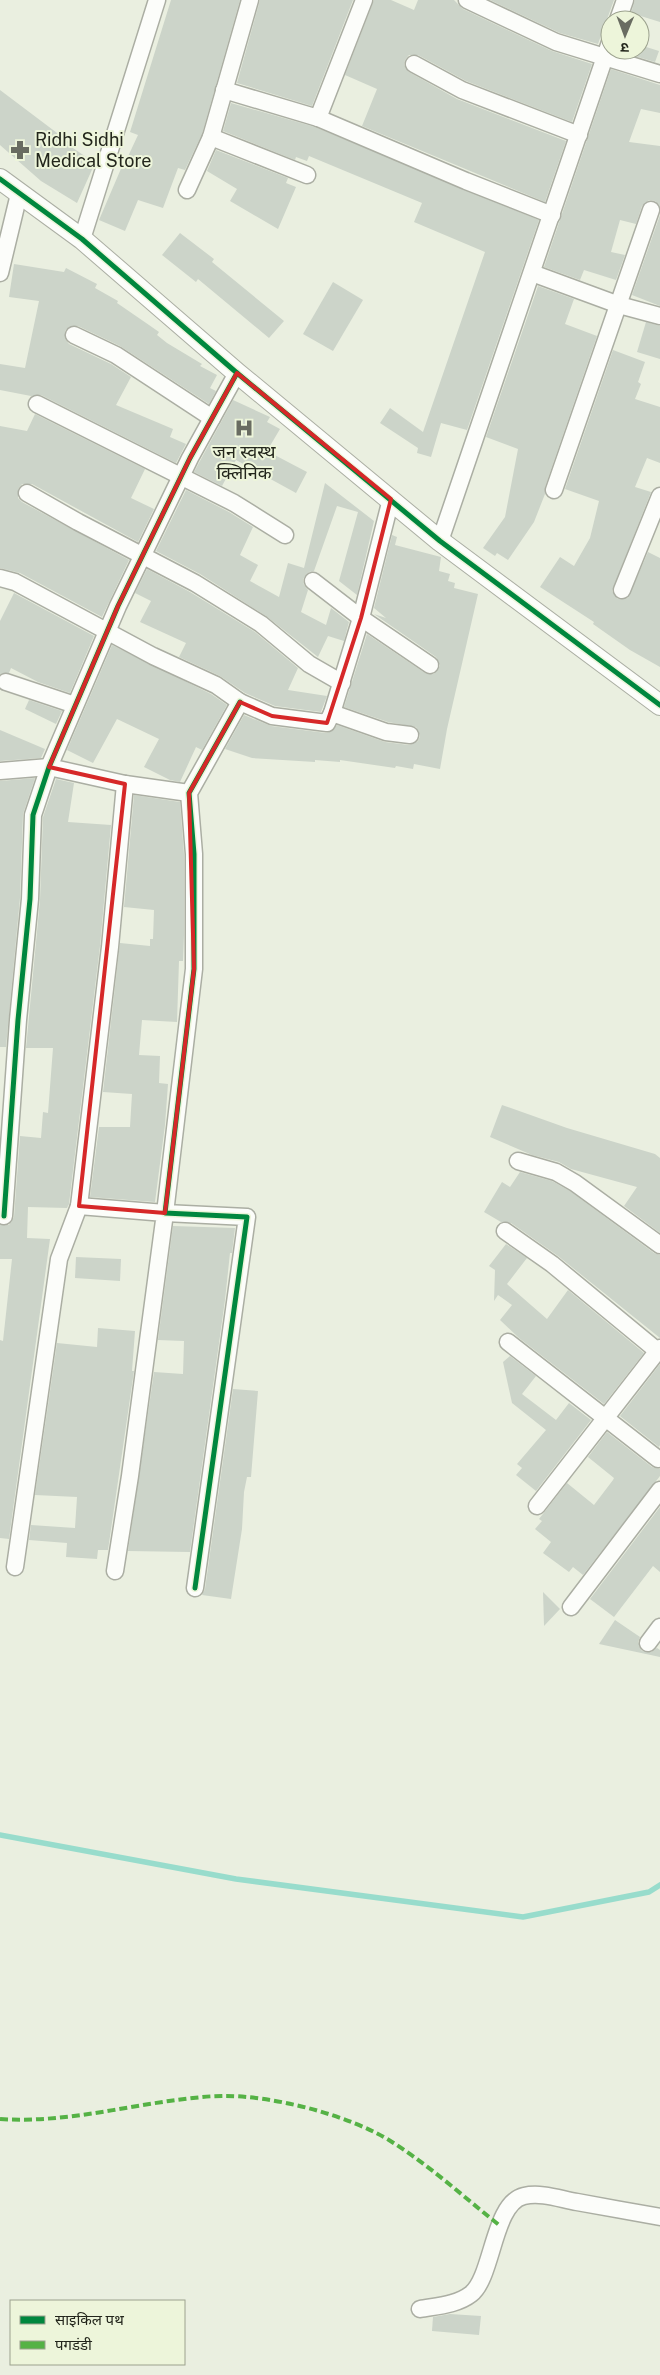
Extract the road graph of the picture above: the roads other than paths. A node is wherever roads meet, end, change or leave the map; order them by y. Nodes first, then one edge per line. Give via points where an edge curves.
1 (157, 0) edge
2 (250, 0) edge
3 (364, 0) edge
4 (467, 0) edge
5 (600, 57) edge
6 (603, 60) edge
7 (611, 60) edge
8 (414, 64) dead end
9 (660, 73) edge
10 (224, 90) junction
11 (318, 118) junction
12 (579, 135) junction
13 (211, 137) junction
14 (307, 175) dead end
15 (0, 179) edge
16 (187, 190) dead end
17 (19, 194) junction
18 (651, 210) dead end
19 (552, 215) junction
20 (82, 239) junction
21 (0, 273) edge
22 (532, 273) junction
23 (619, 305) junction
24 (660, 316) edge
25 (74, 334) dead end
26 (237, 373) junction
27 (37, 404) dead end
28 (212, 418) junction
29 (181, 478) junction
30 (554, 490) dead end
31 (27, 493) dead end
32 (660, 496) edge
33 (391, 499) junction
34 (285, 536) dead end
35 (440, 541) junction
36 (144, 555) junction
37 (0, 578) edge
38 (313, 581) dead end
39 (622, 590) dead end
40 (361, 618) junction
41 (108, 631) junction
42 (430, 665) dead end
43 (6, 682) dead end
44 (342, 683) junction
45 (240, 702) junction
46 (75, 705) junction
47 (660, 705) edge
48 (332, 713) junction
49 (410, 735) dead end
50 (49, 767) junction
51 (0, 771) edge
52 (125, 784) junction
53 (189, 792) junction
54 (7, 1078) edge
55 (518, 1161) dead end
56 (79, 1206) junction
57 (165, 1213) junction
58 (4, 1216) dead end
59 (505, 1231) dead end
60 (660, 1245) edge
61 (508, 1342) dead end
62 (659, 1351) edge
63 (606, 1418) junction
64 (659, 1458) edge
65 (660, 1490) edge
66 (537, 1506) dead end
67 (15, 1567) dead end
68 (115, 1571) dead end
69 (195, 1588) dead end
70 (571, 1607) dead end
71 (660, 1627) edge
72 (648, 1643) dead end
73 (660, 2217) edge
74 (420, 2309) dead end

1 - 20 street
2 - 10 street
3 - 11 street
4 - 5 street via 556,42
6 - 12 street
7 - 9 street
8 - 12 street via 462,90
10 - 11 street
10 - 13 street
11 - 19 street
12 - 19 street
13 - 14 street
13 - 16 street
15 - 17 street
17 - 20 street
17 - 21 street
18 - 23 street
19 - 22 street
20 - 26 street
22 - 23 street
22 - 35 street
23 - 24 street
23 - 30 street
25 - 28 street via 116,355
26 - 28 street
26 - 33 street
27 - 29 street
28 - 29 street
29 - 34 street via 234,503
29 - 36 street
31 - 36 street
32 - 39 street
33 - 35 street
33 - 40 street
35 - 47 street
36 - 41 street
36 - 44 street via 261,624 309,664
37 - 41 street via 15,582
38 - 40 street
40 - 42 street
40 - 44 street
41 - 45 street via 216,685
41 - 46 street
43 - 46 street
44 - 48 street
45 - 48 street via 272,716 326,723
45 - 53 street
46 - 50 street
48 - 49 street via 386,732
50 - 51 street
50 - 52 street
50 - 54 street via 33,815 30,899
52 - 53 street
52 - 56 street via 110,947
53 - 57 street via 194,854 194,969
54 - 58 street
55 - 60 street via 556,1172 575,1183
56 - 57 street
56 - 67 street via 59,1259
57 - 68 street
57 - 69 street via 246,1217
59 - 62 street via 552,1264
61 - 63 street
62 - 63 street
63 - 64 street
63 - 66 street
65 - 70 street
71 - 72 street
73 - 74 street via 544,2196 523,2196 512,2204 499,2225 481,2279 472,2294 456,2302

